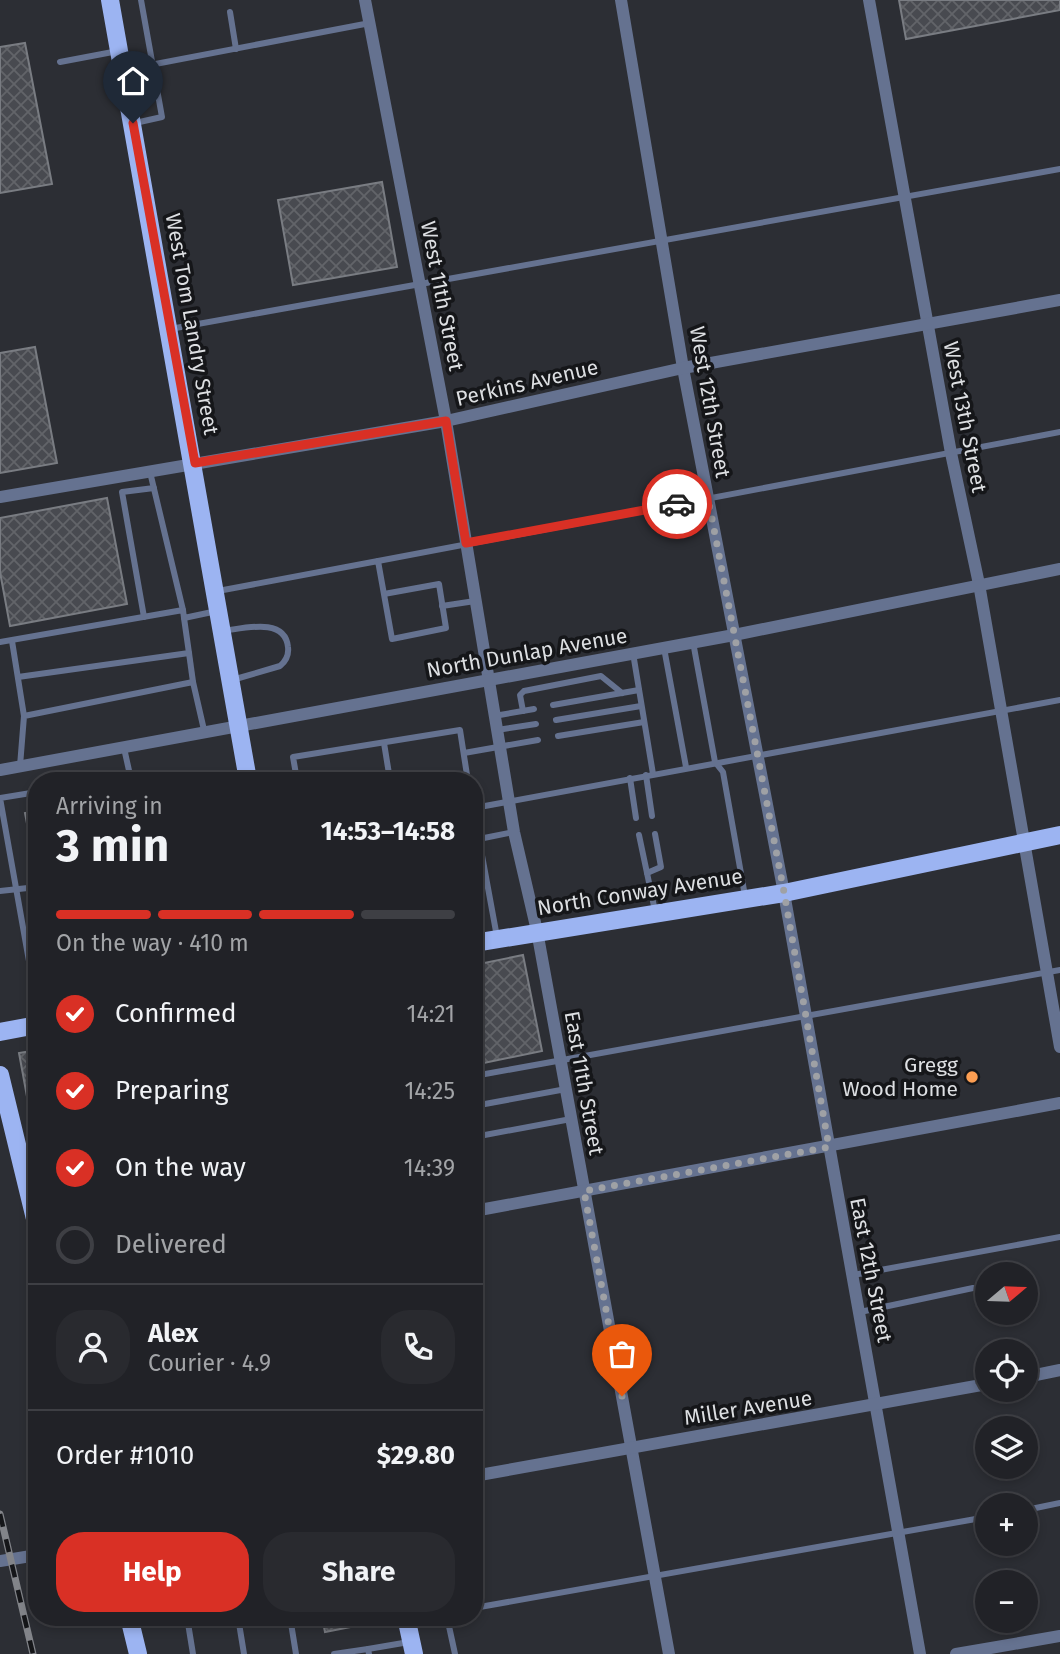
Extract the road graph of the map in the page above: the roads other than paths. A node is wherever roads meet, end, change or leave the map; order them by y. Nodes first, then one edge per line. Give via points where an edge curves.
1 (141, 0) edge
2 (365, 0) edge
3 (621, 0) edge
4 (869, 0) edge
5 (114, 1) edge
6 (230, 12) dead end
7 (370, 23) junction
8 (236, 48) junction
9 (120, 51) junction
10 (60, 62) dead end
11 (153, 65) junction
12 (123, 71) junction
13 (133, 123) junction
14 (1060, 169) edge
15 (905, 197) junction
16 (662, 239) junction
17 (419, 282) junction
18 (1060, 300) edge
19 (928, 324) junction
20 (170, 328) junction
21 (683, 368) junction
22 (446, 421) junction
23 (1060, 432) edge
24 (951, 453) junction
25 (195, 463) junction
26 (150, 470) junction
27 (154, 488) junction
28 (0, 496) edge
29 (708, 498) junction
30 (466, 543) junction
31 (378, 561) junction
32 (1060, 569) edge
33 (979, 584) junction
34 (216, 591) junction
35 (384, 594) junction
36 (475, 601) junction
37 (442, 606) junction
38 (183, 610) junction
39 (219, 611) junction
40 (144, 617) junction
41 (184, 618) junction
42 (222, 631) junction
43 (734, 635) junction
44 (12, 641) junction
45 (0, 642) edge
46 (693, 642) junction
47 (664, 648) junction
48 (188, 653) junction
49 (633, 653) junction
50 (18, 677) junction
51 (488, 680) junction
52 (230, 681) junction
53 (193, 682) junction
54 (639, 690) junction
55 (622, 693) junction
56 (1060, 700) edge
57 (553, 705) dead end
58 (641, 706) junction
59 (534, 709) dead end
60 (523, 711) junction
61 (999, 711) junction
62 (24, 716) junction
63 (494, 716) junction
64 (556, 720) dead end
65 (644, 722) junction
66 (536, 723) dead end
67 (237, 724) junction
68 (204, 730) junction
69 (497, 730) junction
70 (558, 736) dead end
71 (538, 740) dead end
72 (384, 743) junction
73 (124, 746) junction
74 (499, 747) junction
75 (464, 753) junction
76 (757, 754) junction
77 (715, 762) junction
78 (20, 766) junction
79 (686, 767) junction
80 (0, 770) edge
81 (129, 772) edge
82 (246, 772) edge
83 (296, 772) edge
84 (389, 772) edge
85 (467, 772) edge
86 (649, 775) junction
87 (630, 778) junction
88 (28, 793) edge
89 (509, 801) junction
90 (483, 806) edge
91 (652, 816) dead end
92 (636, 818) dead end
93 (514, 832) junction
94 (655, 834) dead end
95 (639, 835) dead end
96 (1060, 835) edge
97 (483, 838) edge
98 (1026, 840) junction
99 (483, 869) edge
100 (647, 873) junction
101 (16, 887) junction
102 (28, 887) edge
103 (0, 891) edge
104 (784, 892) junction
105 (746, 899) junction
106 (655, 913) junction
107 (537, 931) junction
108 (497, 938) junction
109 (483, 941) edge
110 (28, 955) edge
111 (1054, 971) edge
112 (806, 1016) junction
113 (28, 1026) edge
114 (0, 1031) edge
115 (1060, 1047) edge
116 (559, 1059) junction
117 (483, 1074) edge
118 (0, 1075) edge
119 (566, 1089) junction
120 (1060, 1103) edge
121 (483, 1104) edge
122 (571, 1119) junction
123 (483, 1135) edge
124 (829, 1147) junction
125 (28, 1175) edge
126 (584, 1191) junction
127 (483, 1209) edge
128 (1060, 1237) edge
129 (853, 1275) junction
130 (973, 1289) dead end
131 (860, 1312) junction
132 (1060, 1370) edge
133 (1038, 1375) edge
134 (975, 1386) edge
135 (877, 1406) junction
136 (632, 1447) junction
137 (483, 1474) edge
138 (1060, 1503) edge
139 (1038, 1508) edge
140 (975, 1519) edge
141 (899, 1532) junction
142 (28, 1556) edge
143 (0, 1561) edge
144 (654, 1578) junction
145 (483, 1606) edge
146 (131, 1626) edge
147 (188, 1626) edge
148 (239, 1626) edge
149 (291, 1626) edge
150 (408, 1626) edge
151 (449, 1626) edge
152 (1060, 1636) edge
153 (413, 1648) edge
154 (368, 1651) edge
155 (138, 1654) edge
156 (193, 1654) edge
157 (244, 1654) edge
158 (296, 1654) edge
159 (334, 1654) edge
160 (455, 1654) edge
161 (668, 1654) edge
162 (920, 1654) edge
163 (956, 1654) edge

1 - 11 lane
2 - 7 street, West 11th Street
3 - 16 street, West 12th Street
4 - 15 street, West 13th Street
5 - 9 main road, West Tom Landry Street
6 - 8 lane
7 - 8 lane
7 - 17 street, West 11th Street
8 - 11 lane
9 - 10 lane
9 - 12 main road, West Tom Landry Street
11 - 12 lane
11 - 13 lane via 162,117
12 - 13 main road, West Tom Landry Street
13 - 20 main road, West Tom Landry Street
14 - 15 lane
15 - 16 lane
15 - 19 street, West 13th Street
16 - 17 lane
16 - 21 street, West 12th Street
17 - 20 lane
17 - 22 street, West 11th Street
18 - 19 street, Perkins Avenue
19 - 21 street, Perkins Avenue
19 - 24 street, West 13th Street
20 - 25 main road, West Tom Landry Street
21 - 22 street, Perkins Avenue
21 - 29 street, West 12th Street
22 - 25 street, Perkins Avenue
22 - 30 street, West 11th Street
23 - 24 lane
24 - 29 lane
24 - 33 street, West 13th Street
25 - 26 street, Perkins Avenue
25 - 34 main road, West Tom Landry Street
26 - 27 lane
26 - 28 street, Perkins Avenue
27 - 38 lane
27 - 40 lane via 122,492
29 - 30 lane
29 - 43 street, West 12th Street
30 - 31 lane
30 - 36 street, West 11th Street
31 - 34 lane
31 - 35 lane
32 - 33 street, North Dunlap Avenue
33 - 43 street, North Dunlap Avenue
33 - 61 street, West 13th Street
34 - 39 main road, West Tom Landry Street
35 - 37 lane via 439,584
35 - 37 lane via 392,639 446,628
36 - 37 lane
36 - 51 street, West 11th Street
38 - 40 lane
38 - 41 lane
39 - 41 lane
39 - 42 main road, West Tom Landry Street
40 - 44 lane
41 - 48 lane
42 - 52 main road, West Tom Landry Street
42 - 52 lane via 271,626 283,634 288,646 286,661 280,666
43 - 46 street, North Dunlap Avenue
43 - 76 street, West 12th Street
44 - 45 lane
44 - 50 lane
46 - 47 street, North Dunlap Avenue
46 - 77 lane
47 - 49 street, North Dunlap Avenue
47 - 79 lane
48 - 50 lane
48 - 53 lane
49 - 51 street, North Dunlap Avenue
49 - 54 lane
50 - 62 lane
51 - 63 street, West 11th Street
51 - 67 street, North Dunlap Avenue
52 - 67 main road, West Tom Landry Street
53 - 62 lane
53 - 68 lane
54 - 55 lane
54 - 58 lane
55 - 57 lane
55 - 60 lane via 601,676 524,691 520,695
56 - 61 lane
58 - 64 lane
58 - 65 lane
59 - 60 lane
60 - 63 lane
61 - 76 lane
61 - 98 street, West 13th Street
62 - 78 lane
63 - 69 street, West 11th Street
65 - 70 lane
65 - 86 lane
66 - 69 lane
67 - 68 street, North Dunlap Avenue
67 - 82 main road, West Tom Landry Street
68 - 73 street, North Dunlap Avenue
69 - 74 street, West 11th Street
71 - 74 lane
72 - 75 lane via 460,730
72 - 83 lane via 293,757
72 - 84 lane
73 - 78 street, North Dunlap Avenue
73 - 81 lane
74 - 75 lane
74 - 89 street, West 11th Street
75 - 85 lane
76 - 77 lane
76 - 104 street, West 12th Street
77 - 79 lane
77 - 105 lane via 723,772
78 - 80 street, North Dunlap Avenue
79 - 86 lane
86 - 87 lane
86 - 91 lane
87 - 89 lane
87 - 92 lane
88 - 101 lane via 0,798
89 - 90 lane
89 - 93 street, West 11th Street
93 - 97 lane
93 - 107 street, West 11th Street
94 - 100 lane via 661,867
95 - 100 lane
96 - 98 main road, North Conway Avenue
98 - 104 main road, North Conway Avenue
98 - 111 street, West 13th Street
99 - 108 lane
100 - 106 lane
101 - 102 lane
101 - 103 lane
101 - 110 lane
104 - 105 main road, North Conway Avenue
104 - 112 street, East 12th Street
105 - 106 main road, North Conway Avenue
106 - 107 main road, North Conway Avenue
107 - 108 main road, North Conway Avenue
107 - 116 street, East 11th Street
108 - 109 main road, North Conway Avenue
111 - 112 lane
111 - 115 street, West 13th Street
112 - 116 lane
112 - 124 street, East 12th Street
113 - 114 main road
116 - 117 lane
116 - 119 street, East 11th Street
118 - 125 main road
119 - 121 lane
119 - 122 street, East 11th Street
120 - 124 street
122 - 123 lane
122 - 126 street, East 11th Street
124 - 126 street
124 - 129 street, East 12th Street
126 - 127 street
126 - 136 street, East 11th Street
128 - 129 lane
129 - 131 street, East 12th Street
130 - 131 lane
131 - 135 street, East 12th Street
132 - 133 street
134 - 135 street, Miller Avenue
135 - 136 street, Miller Avenue
135 - 141 street, East 12th Street
136 - 137 street, Miller Avenue
136 - 144 street, East 11th Street
138 - 139 lane
140 - 141 lane
141 - 144 lane
141 - 162 street, East 12th Street
142 - 143 street
144 - 145 lane
144 - 161 street, East 11th Street
146 - 155 main road
147 - 156 lane
148 - 157 lane
149 - 158 lane
150 - 153 main road
151 - 160 lane
152 - 163 street
153 - 154 lane
154 - 159 lane

